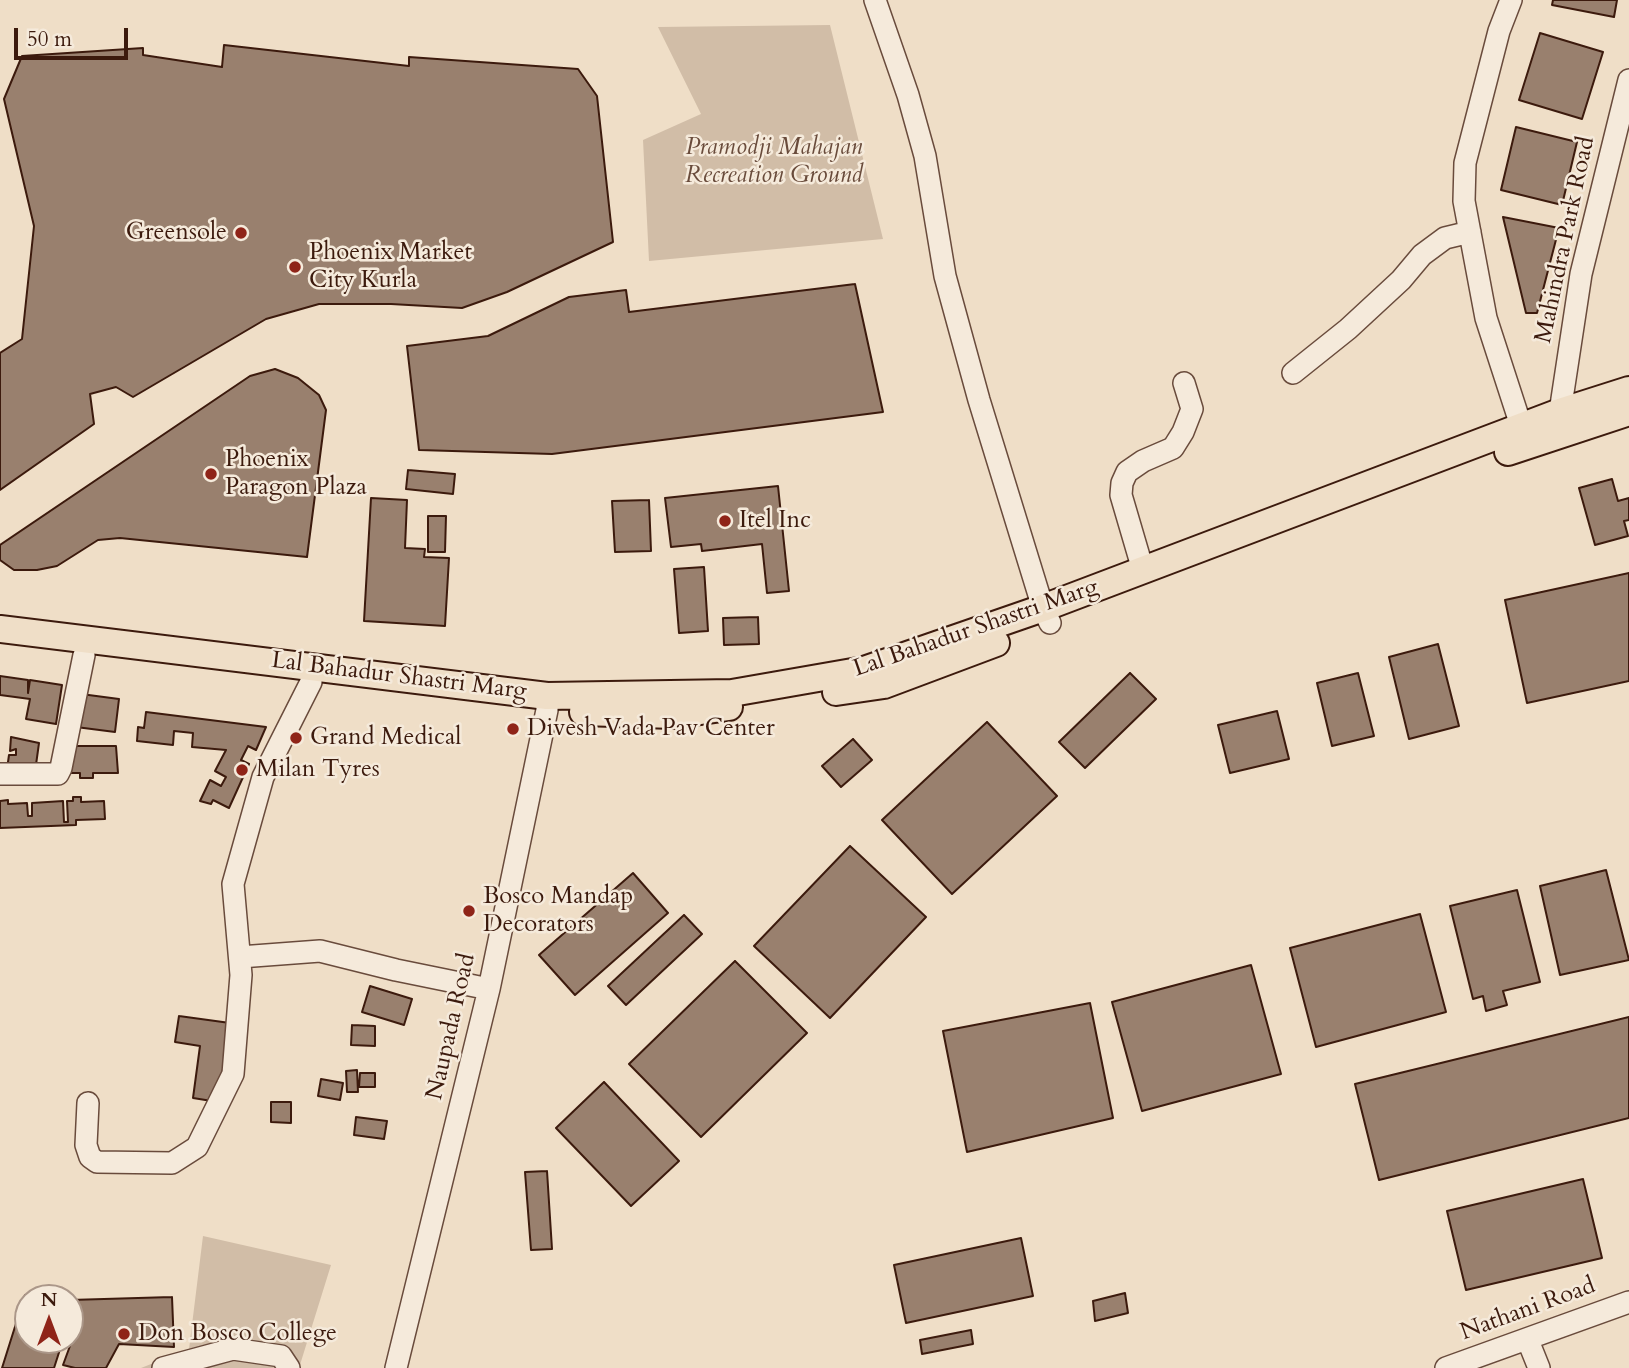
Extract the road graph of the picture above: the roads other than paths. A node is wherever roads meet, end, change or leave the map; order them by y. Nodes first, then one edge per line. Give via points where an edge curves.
1 (875, 0) edge
2 (1511, 0) edge
3 (1629, 80) edge
4 (1470, 232) junction
5 (1293, 373) dead end
6 (1184, 383) dead end
7 (1629, 390) edge
8 (1560, 412) junction
9 (1629, 412) edge
10 (1525, 436) junction
11 (1143, 570) junction
12 (1046, 615) junction
13 (0, 629) edge
14 (0, 645) edge
15 (84, 655) junction
16 (880, 676) junction
17 (311, 682) junction
18 (547, 703) junction
19 (0, 774) edge
20 (240, 957) junction
21 (489, 989) junction
22 (88, 1103) dead end
23 (1629, 1301) edge
24 (1629, 1314) edge
25 (1535, 1343) junction
26 (163, 1368) edge
27 (289, 1368) edge
28 (396, 1368) edge
29 (1446, 1368) edge
30 (1474, 1368) edge
31 (1539, 1368) edge

1 - 12 street via 925,156 945,276 979,400
2 - 4 street via 1465,163 1464,201
3 - 8 street, Mahindra Park Road via 1581,274
4 - 5 street via 1445,238 1422,255 1348,329
4 - 10 street via 1486,318
6 - 11 street via 1192,409 1173,448 1143,461 1127,472 1122,482 1121,495
7 - 8 main road, Lal Bahadur Shastri Marg
8 - 10 main road, Lal Bahadur Shastri Marg
9 - 10 main road, Lal Bahadur Shastri Marg
10 - 11 main road, Lal Bahadur Shastri Marg
10 - 12 main road, Lal Bahadur Shastri Marg
11 - 12 main road, Lal Bahadur Shastri Marg
12 - 16 main road, Lal Bahadur Shastri Marg
13 - 18 main road, Lal Bahadur Shastri Marg
14 - 15 main road, Lal Bahadur Shastri Marg
15 - 17 main road, Lal Bahadur Shastri Marg
15 - 19 street via 58,774
16 - 18 main road, Lal Bahadur Shastri Marg via 799,673 732,693
16 - 18 main road, Lal Bahadur Shastri Marg via 673,715
17 - 18 main road, Lal Bahadur Shastri Marg
17 - 20 street via 263,777 233,884
18 - 21 street, Naupada Road
20 - 21 street via 320,951
20 - 22 street via 233,1074 197,1147 172,1163 97,1162 86,1145
21 - 28 street, Naupada Road
23 - 25 street, Nathani Road
24 - 25 street, Nathani Road
25 - 29 street, Nathani Road
25 - 30 street, Nathani Road
25 - 31 street
26 - 27 street via 233,1349 281,1356

